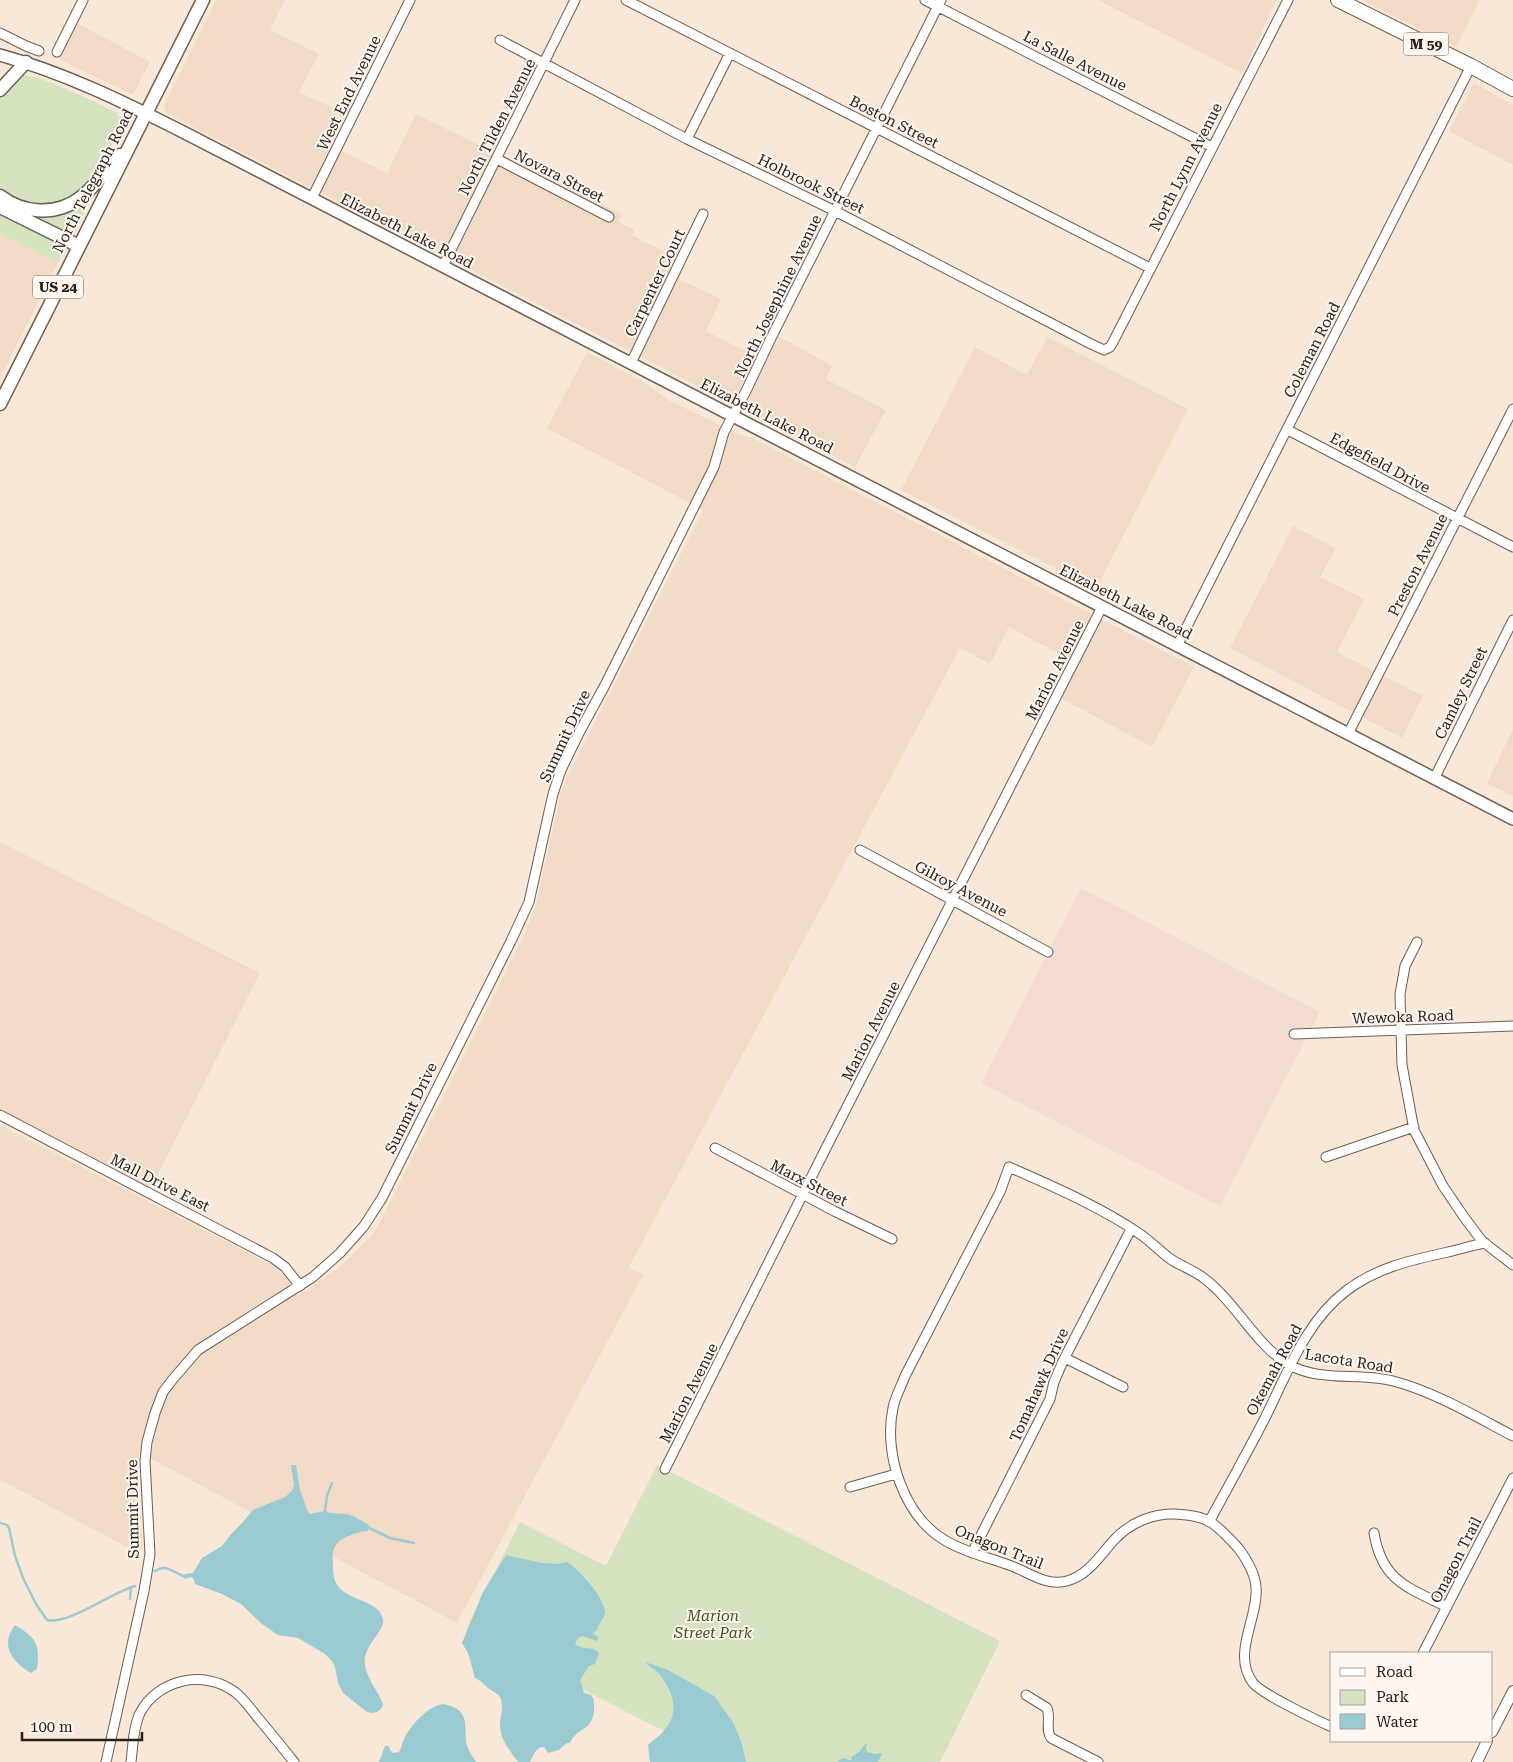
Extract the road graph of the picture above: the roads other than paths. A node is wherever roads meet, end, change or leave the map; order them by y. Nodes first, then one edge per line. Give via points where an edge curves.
1 (84, 0) edge
2 (203, 0) edge
3 (410, 0) edge
4 (575, 0) edge
5 (626, 0) edge
6 (925, 0) edge
7 (1288, 0) edge
8 (1338, 0) edge
9 (939, 3) edge
10 (0, 33) edge
11 (500, 40) dead end
12 (39, 51) dead end
13 (57, 52) dead end
14 (730, 53) junction
15 (0, 55) edge
16 (26, 62) junction
17 (544, 62) junction
18 (1471, 66) junction
19 (1513, 89) edge
20 (0, 90) edge
21 (146, 113) junction
22 (876, 128) junction
23 (687, 139) junction
24 (130, 144) junction
25 (1212, 147) junction
26 (496, 159) junction
27 (0, 196) edge
28 (312, 198) junction
29 (0, 208) edge
30 (835, 211) junction
31 (703, 214) dead end
32 (609, 217) dead end
33 (79, 246) junction
34 (443, 266) junction
35 (1150, 268) junction
36 (1110, 347) joint
37 (631, 363) junction
38 (0, 404) edge
39 (1513, 409) edge
40 (733, 416) junction
41 (1288, 430) junction
42 (1457, 519) junction
43 (1513, 547) edge
44 (1102, 607) junction
45 (1513, 620) edge
46 (1177, 646) junction
47 (1348, 734) junction
48 (1434, 779) junction
49 (1513, 819) edge
50 (860, 850) dead end
51 (954, 900) junction
52 (1417, 942) dead end
53 (1048, 952) dead end
54 (1513, 1026) edge
55 (1400, 1031) junction
56 (1294, 1034) dead end
57 (0, 1114) edge
58 (1414, 1128) junction
59 (715, 1148) dead end
60 (1326, 1157) dead end
61 (803, 1195) junction
62 (1131, 1229) junction
63 (892, 1239) dead end
64 (1485, 1243) junction
65 (1513, 1265) edge
66 (300, 1286) junction
67 (1065, 1358) junction
68 (1291, 1365) junction
69 (1123, 1387) dead end
70 (1513, 1436) edge
71 (666, 1469) dead end
72 (896, 1474) junction
73 (1513, 1478) edge
74 (850, 1487) dead end
75 (1209, 1522) junction
76 (1374, 1533) dead end
77 (972, 1553) junction
78 (1447, 1606) junction
79 (1424, 1652) edge
80 (1513, 1691) edge
81 (1026, 1695) dead end
82 (1330, 1726) edge
83 (1493, 1730) edge
84 (1487, 1742) edge
85 (106, 1762) edge
86 (131, 1762) edge
87 (294, 1762) edge
88 (1098, 1762) edge
89 (1477, 1762) edge

1 - 13 street
2 - 21 main road, North Telegraph Road / US 24
3 - 28 street, West End Avenue
4 - 17 street, North Tilden Avenue
5 - 14 street, Boston Street
6 - 9 street, La Salle Avenue
7 - 25 street, North Lynn Avenue
8 - 18 highway, M 59
9 - 22 street, North Josephine Avenue
9 - 25 street, La Salle Avenue
10 - 12 street
11 - 17 street, Holbrook Street
14 - 22 street, Boston Street
14 - 23 street
15 - 16 main road, Elizabeth Lake Road
16 - 20 main road
16 - 21 main road, Elizabeth Lake Road via 73,79
17 - 23 street, Holbrook Street
17 - 26 street, North Tilden Avenue
18 - 19 highway, M 59
18 - 41 street, Coleman Road
21 - 24 main road, North Telegraph Road / US 24
21 - 28 main road, Elizabeth Lake Road
22 - 30 street, North Josephine Avenue
22 - 35 street, Boston Street
23 - 30 street, Holbrook Street
24 - 27 main road via 86,193 68,205 51,210 32,210 16,206
24 - 33 main road, North Telegraph Road / US 24
25 - 35 street, North Lynn Avenue
26 - 32 street, Novara Street
26 - 34 street, North Tilden Avenue
28 - 34 main road, Elizabeth Lake Road
29 - 33 main road
30 - 36 street, Holbrook Street via 1091,344 1104,350
30 - 40 street, North Josephine Avenue
31 - 37 street, Carpenter Court
33 - 38 main road, North Telegraph Road / US 24
34 - 37 main road, Elizabeth Lake Road
35 - 36 street, North Lynn Avenue
37 - 40 main road, Elizabeth Lake Road
39 - 42 street, Preston Avenue
40 - 44 main road, Elizabeth Lake Road
40 - 66 street, Summit Drive via 724,432 714,467 561,770 529,902 512,941 382,1198 364,1226 340,1253
41 - 42 street, Edgefield Drive
41 - 46 street, Coleman Road
42 - 43 street, Edgefield Drive
42 - 47 street, Preston Avenue
44 - 46 main road, Elizabeth Lake Road
44 - 51 street, Marion Avenue
45 - 48 street, Camley Street
46 - 47 main road, Elizabeth Lake Road
47 - 48 main road, Elizabeth Lake Road
48 - 49 main road, Elizabeth Lake Road
50 - 51 street, Gilroy Avenue
51 - 53 street, Gilroy Avenue
51 - 61 street, Marion Avenue
52 - 55 street via 1405,966 1400,994
54 - 55 street, Wewoka Road
55 - 56 street, Wewoka Road
55 - 58 street via 1402,1065
57 - 66 street, Mall Drive East via 265,1253 285,1267
58 - 60 street
58 - 64 street via 1442,1186
59 - 61 street, Marx Street
61 - 63 street, Marx Street
61 - 71 street, Marion Avenue
62 - 67 street, Tomahawk Drive
62 - 68 street, Lacota Road via 1204,1278 1222,1294 1263,1343
62 - 72 street, Onagon Trail via 1009,1167 1000,1192 905,1376 893,1408 890,1447
64 - 65 street
64 - 68 street, Okemah Road via 1387,1267 1366,1277 1320,1315
66 - 85 street, Summit Drive via 198,1350 173,1378 155,1413 145,1461 148,1563
67 - 69 street
67 - 77 street, Tomahawk Drive via 1050,1400
68 - 70 street, Lacota Road via 1314,1373 1399,1383 1440,1399
68 - 75 street, Okemah Road
72 - 74 street
72 - 77 street, Onagon Trail via 904,1493 928,1526 945,1541
73 - 78 street, Onagon Trail
75 - 77 street, Onagon Trail via 1191,1515 1163,1513 1134,1523 1084,1574 1052,1583
75 - 82 street, Onagon Trail via 1231,1540 1246,1558 1253,1574 1255,1606 1245,1658 1253,1683 1269,1695
76 - 78 street via 1376,1548 1384,1566 1393,1576 1407,1587
78 - 79 street, Onagon Trail
80 - 83 street
81 - 88 street via 1047,1708 1051,1738
84 - 89 street
86 - 87 street via 136,1724 147,1703 173,1684 198,1679 218,1682 239,1695

